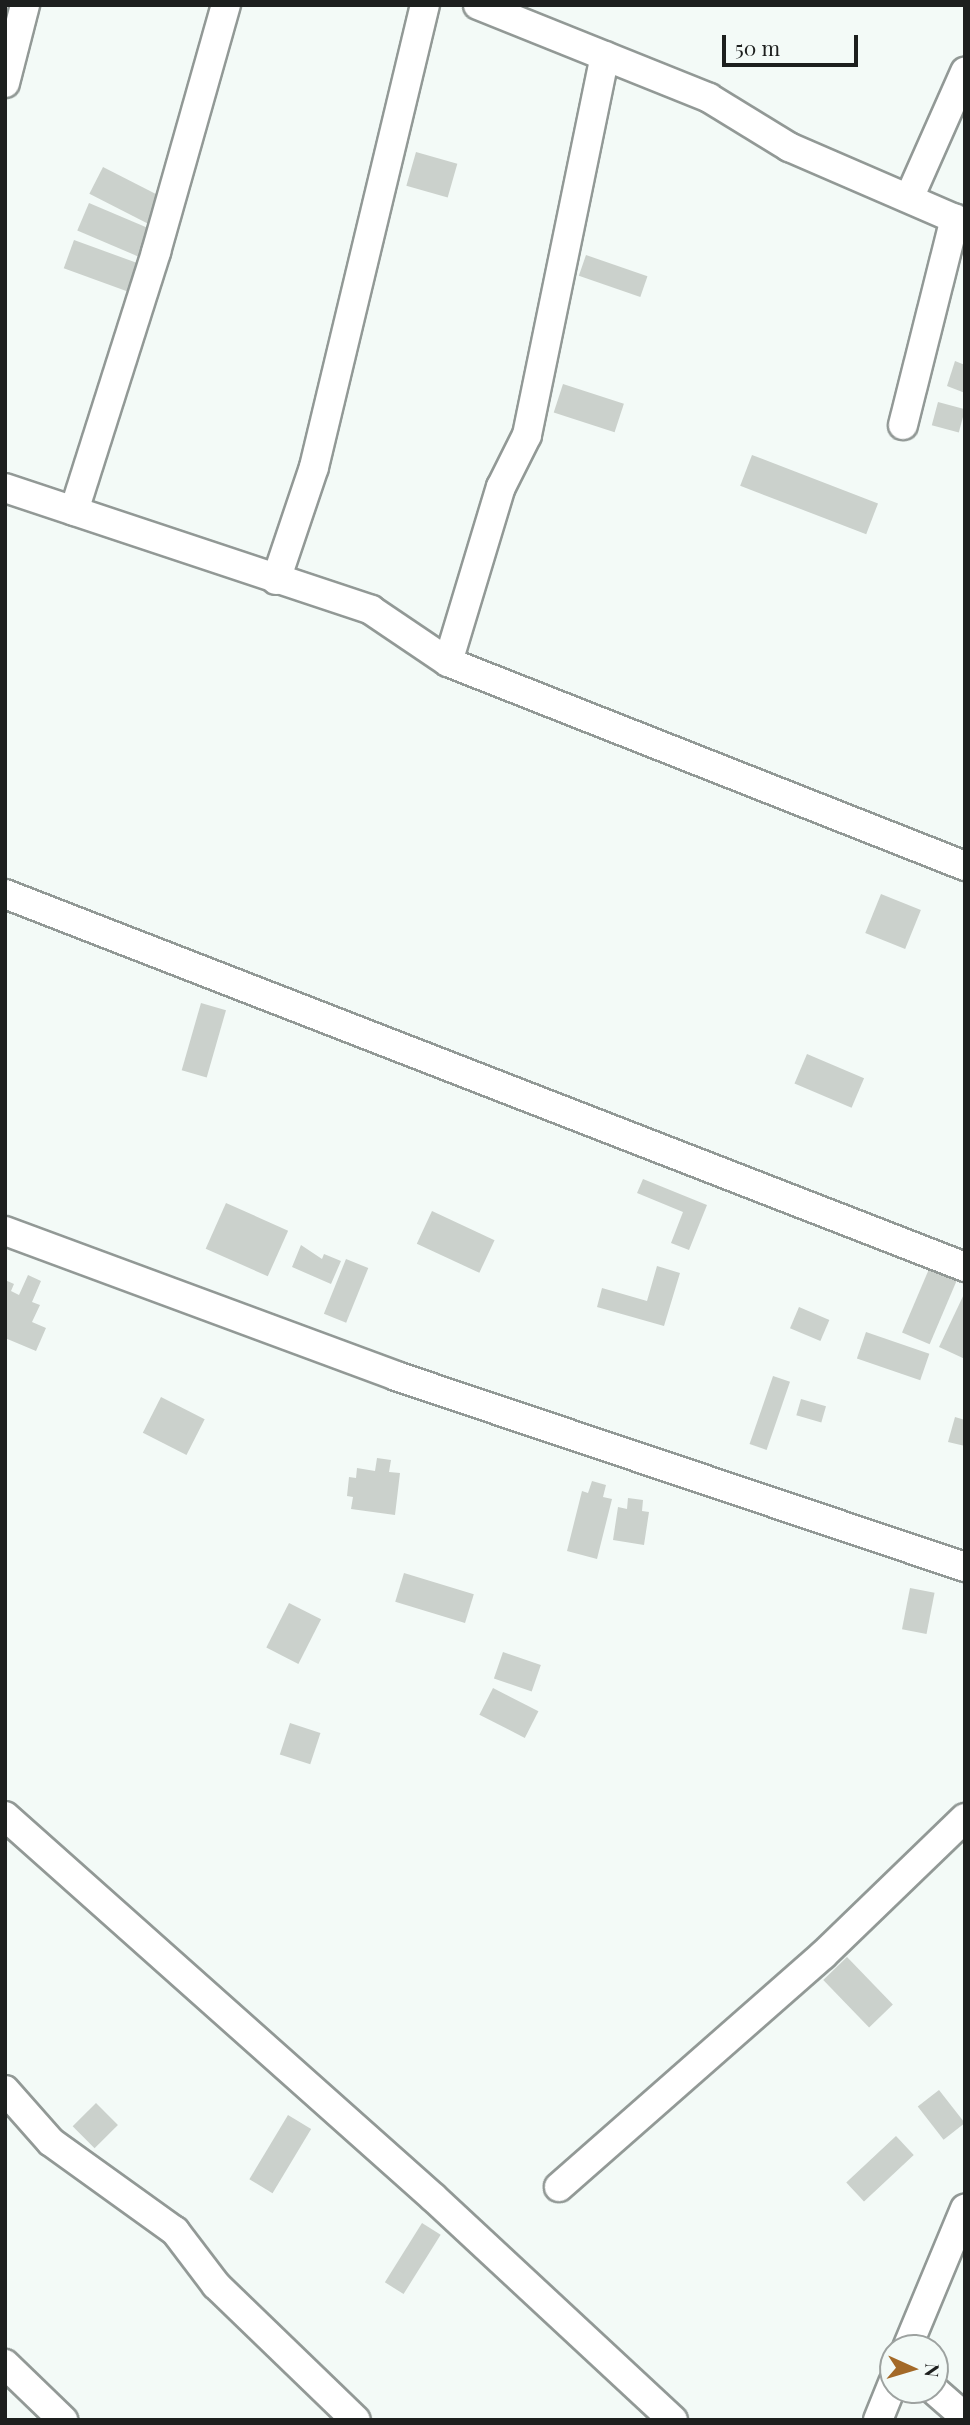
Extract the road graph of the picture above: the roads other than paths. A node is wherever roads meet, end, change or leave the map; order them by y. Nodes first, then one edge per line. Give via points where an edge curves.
1 (25, 5) edge
2 (226, 5) edge
3 (425, 5) edge
4 (478, 5) edge
5 (605, 56) junction
6 (965, 72) edge
7 (5, 83) edge
8 (910, 196) junction
9 (960, 220) edge
10 (903, 425) dead end
11 (5, 488) edge
12 (74, 511) junction
13 (276, 580) junction
14 (449, 662) junction
15 (965, 866) edge
16 (5, 894) edge
17 (5, 1231) edge
18 (965, 1267) edge
19 (965, 1567) edge
20 (5, 1816) edge
21 (965, 1818) edge
22 (5, 2090) edge
23 (559, 2187) dead end
24 (965, 2209) edge
25 (913, 2334) edge
26 (5, 2364) edge
27 (949, 2403) edge
28 (965, 2417) edge
29 (63, 2420) edge
30 (356, 2420) edge
31 (673, 2420) edge

1 - 7 street
2 - 12 street via 156,252
3 - 13 street via 314,467
4 - 5 street
5 - 8 street via 709,98 789,147
5 - 14 street via 527,435 501,487
6 - 8 street
8 - 9 street
9 - 10 street
11 - 12 street
12 - 13 street
13 - 14 street via 371,610
14 - 15 street
16 - 18 street
17 - 19 street via 396,1376
20 - 31 street via 434,2198
21 - 23 street via 823,1955
22 - 30 street via 51,2142 175,2231 216,2284
24 - 25 street
26 - 29 street
27 - 28 street

